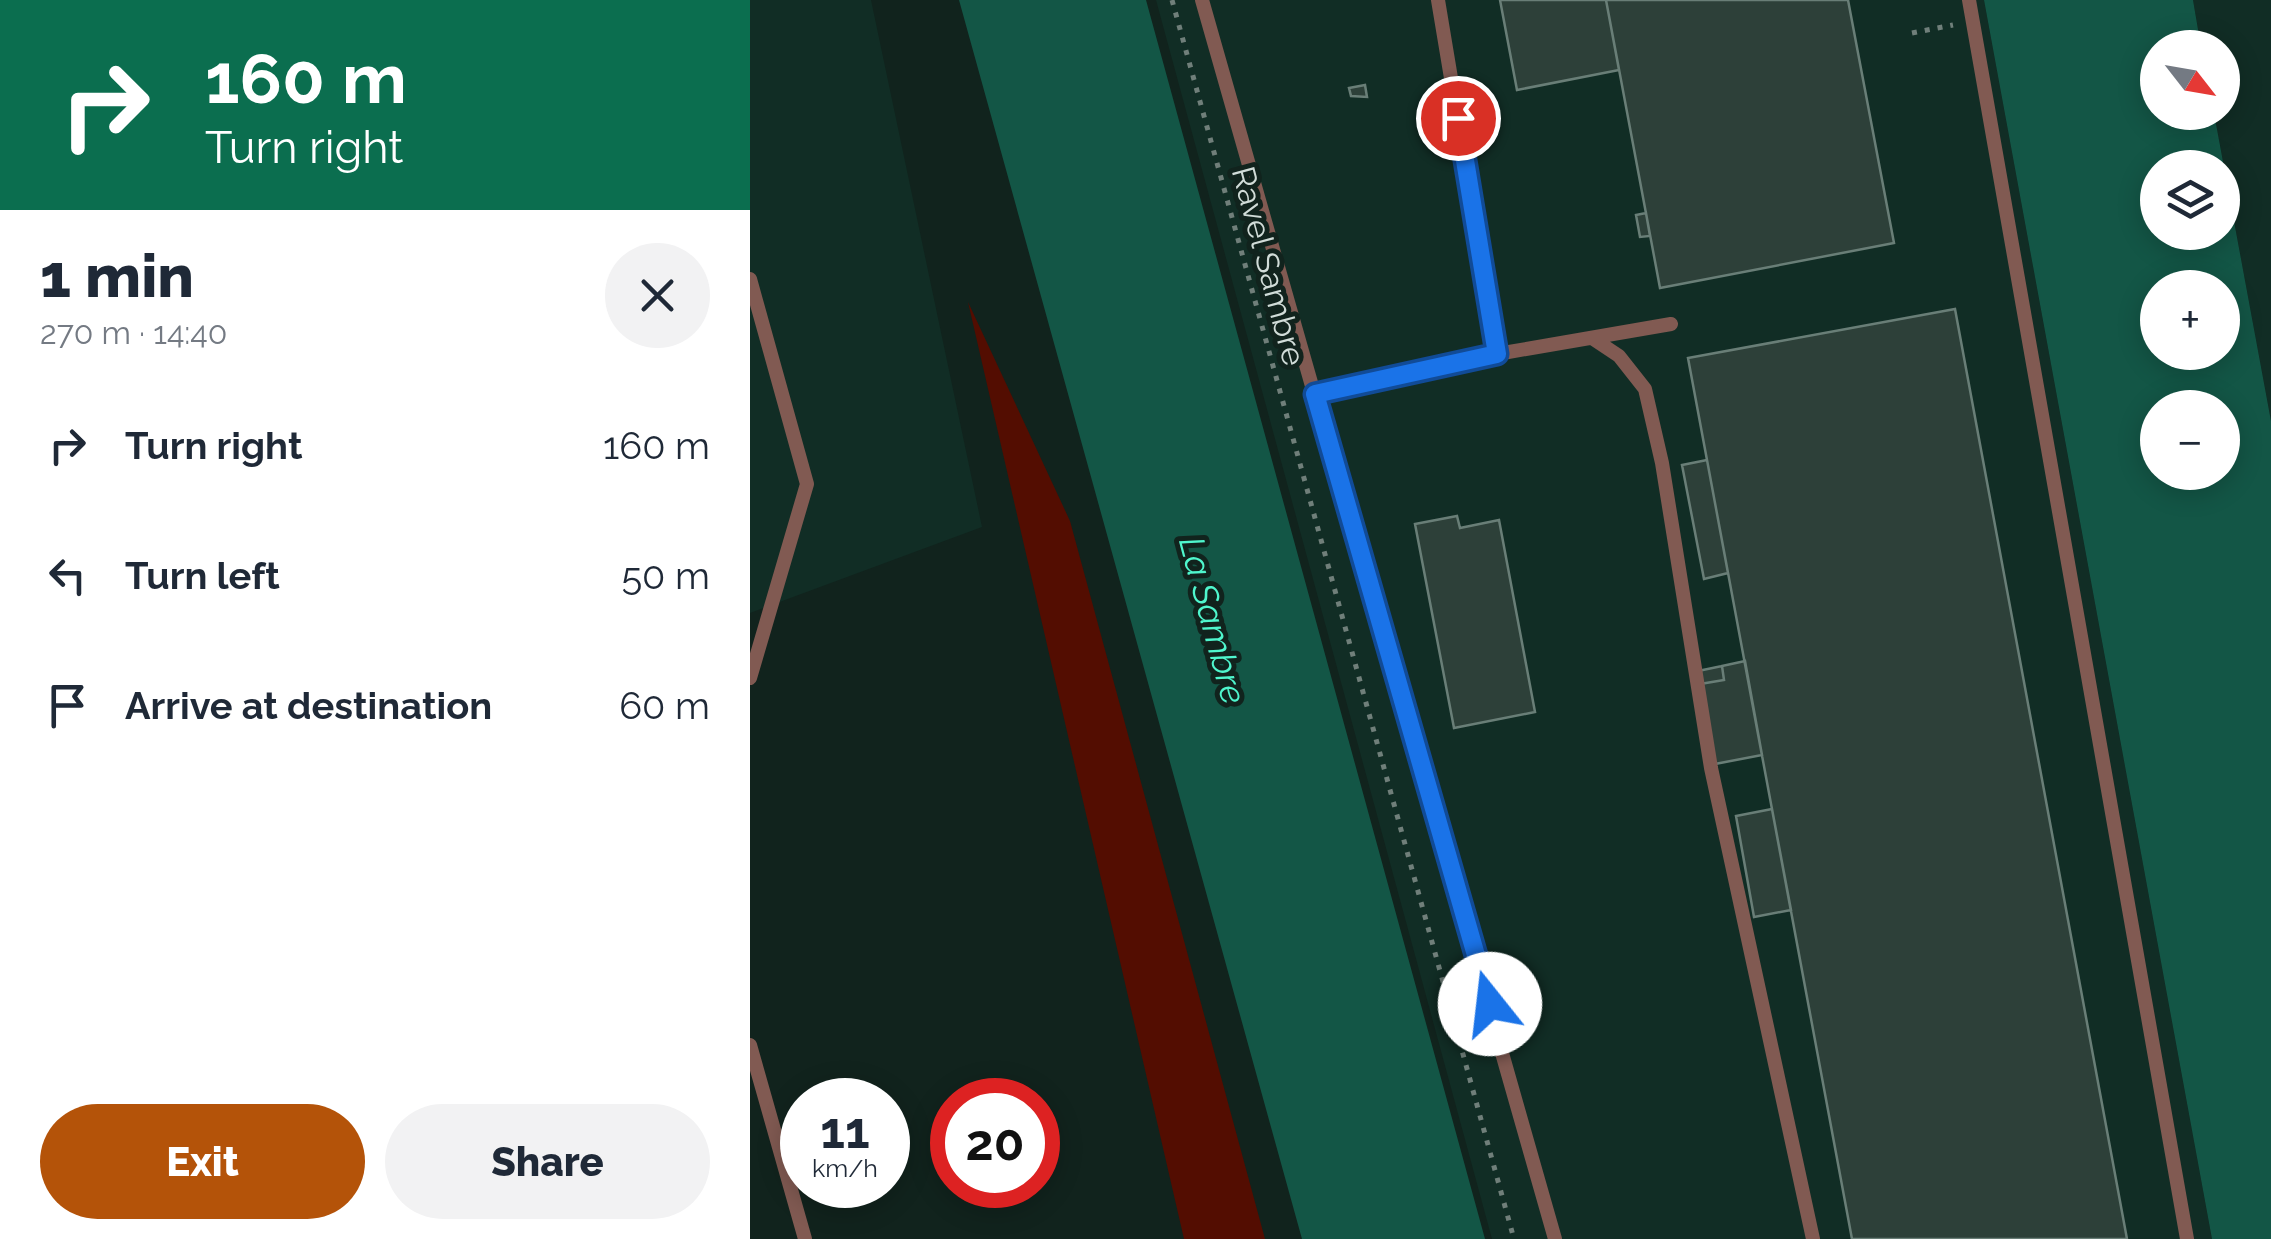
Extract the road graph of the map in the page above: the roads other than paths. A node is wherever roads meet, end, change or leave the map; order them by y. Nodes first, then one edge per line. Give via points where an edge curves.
1 (1202, 0) edge
2 (1438, 0) edge
3 (1969, 0) edge
4 (750, 279) edge
5 (1671, 324) dead end
6 (1592, 338) junction
7 (1497, 354) junction
8 (1315, 394) junction
9 (750, 678) edge
10 (750, 1046) edge
11 (805, 1239) edge
12 (1555, 1239) edge
13 (1814, 1239) edge
14 (2188, 1239) edge

1 - 8 lane
2 - 7 lane
3 - 14 lane
4 - 9 lane via 807,484
5 - 6 lane
6 - 7 lane
6 - 13 lane via 1619,356 1644,389 1711,768
7 - 8 lane
8 - 12 lane
10 - 11 lane

